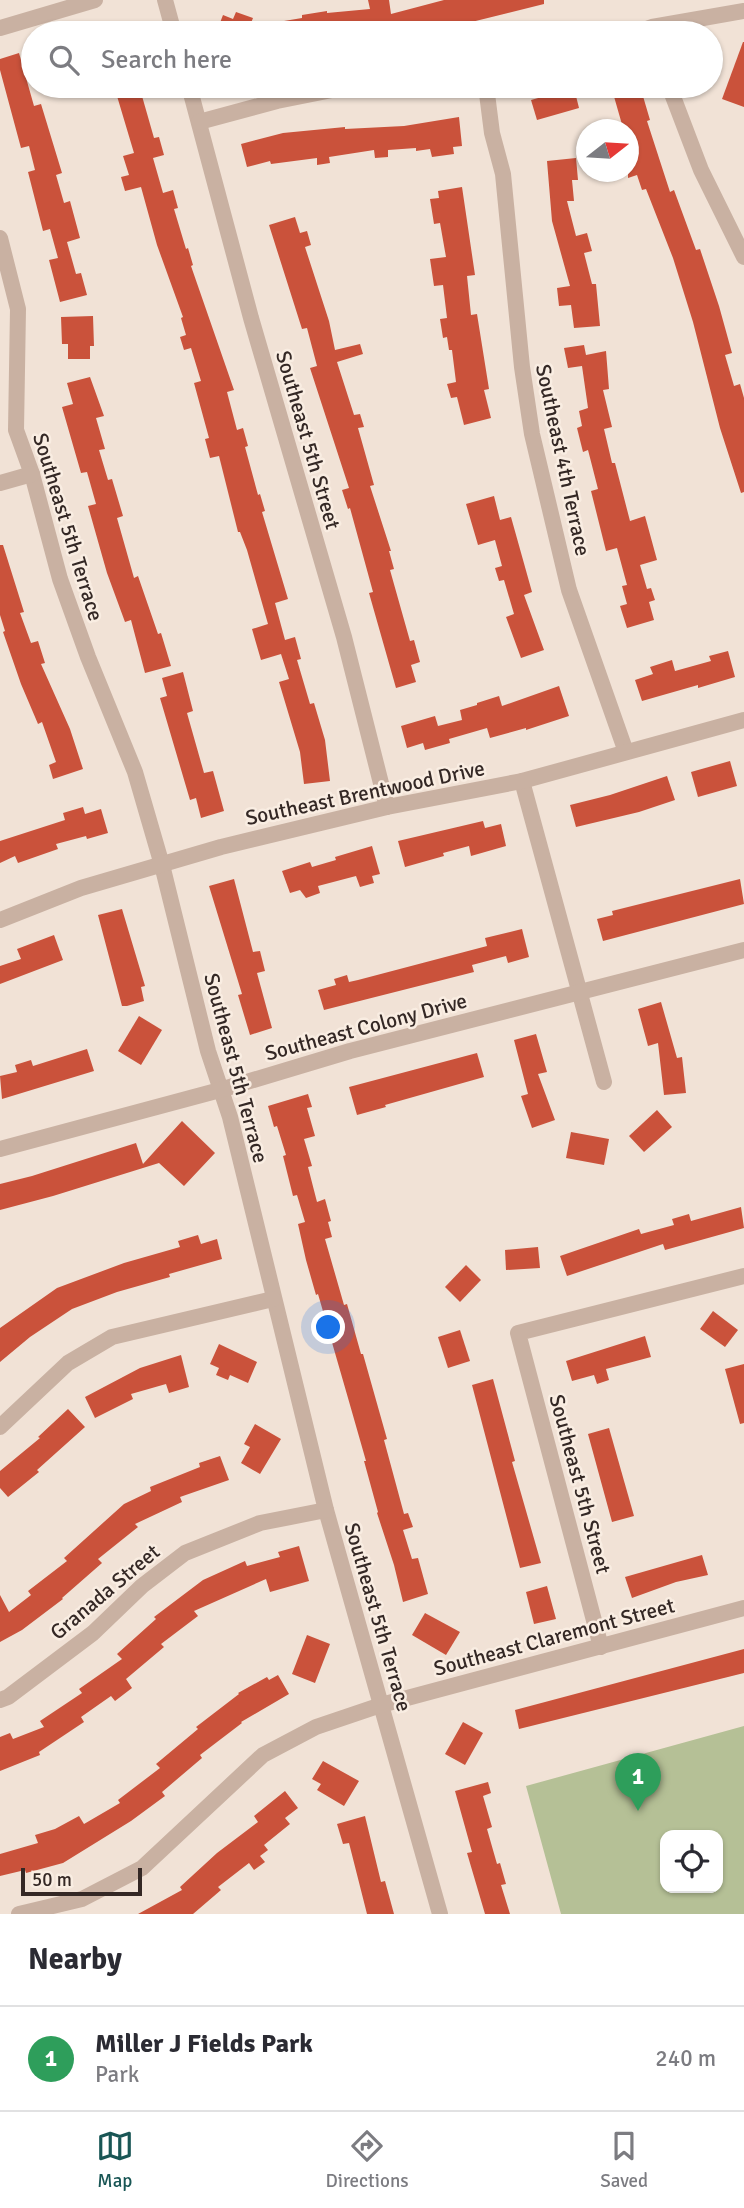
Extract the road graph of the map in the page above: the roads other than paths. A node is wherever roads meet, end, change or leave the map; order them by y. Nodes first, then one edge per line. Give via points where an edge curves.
1 (95, 0) edge
2 (165, 0) edge
3 (744, 11) edge
4 (24, 21) edge
5 (171, 21) edge
6 (696, 21) edge
7 (21, 22) edge
8 (0, 28) edge
9 (192, 98) edge
10 (288, 98) edge
11 (488, 98) edge
12 (674, 98) edge
13 (199, 122) junction
14 (0, 237) edge
15 (744, 257) edge
16 (4, 269) edge
17 (32, 474) junction
18 (0, 483) edge
19 (744, 720) edge
20 (626, 752) junction
21 (522, 781) junction
22 (387, 807) junction
23 (162, 865) junction
24 (0, 920) edge
25 (744, 950) edge
26 (579, 993) junction
27 (604, 1082) dead end
28 (220, 1090) junction
29 (0, 1149) edge
30 (744, 1276) edge
31 (274, 1299) junction
32 (0, 1427) edge
33 (326, 1510) junction
34 (744, 1608) edge
35 (601, 1647) junction
36 (0, 1700) edge
37 (382, 1705) junction
38 (19, 1914) edge
39 (440, 1914) edge

1 - 4 street
2 - 5 street
3 - 6 street
7 - 8 street
9 - 13 street, Southeast 5th Street
10 - 13 street
11 - 20 street, Southeast 4th Terrace via 503,174 532,434 569,590
12 - 15 street via 701,170
13 - 22 street, Southeast 5th Street via 344,637
14 - 16 street, Southeast 5th Terrace
16 - 17 street, Southeast 5th Terrace via 18,309 16,430
17 - 18 street
17 - 23 street, Southeast 5th Terrace via 60,579 135,772
19 - 20 street, Southeast Brentwood Drive
20 - 21 street, Southeast Brentwood Drive
21 - 22 street, Southeast Brentwood Drive
21 - 26 street
22 - 23 street, Southeast Brentwood Drive
23 - 24 street, Southeast Brentwood Drive via 81,888
23 - 28 street, Southeast 5th Terrace
25 - 26 street, Southeast Colony Drive
26 - 27 street
26 - 28 street, Southeast Colony Drive via 350,1051
28 - 29 street, Southeast Colony Drive
28 - 31 street, Southeast 5th Terrace
30 - 35 street, Southeast 5th Street via 518,1333
31 - 32 street via 112,1337 68,1363
31 - 33 street, Southeast 5th Terrace
33 - 36 street, Granada Street via 260,1523 185,1553 93,1633
33 - 37 street, Southeast 5th Terrace
34 - 35 street, Southeast Claremont Street
35 - 37 street, Southeast Claremont Street
37 - 38 street, Southeast Claremont Street via 316,1727 263,1755 142,1868 82,1899
37 - 39 street, Southeast 5th Terrace

